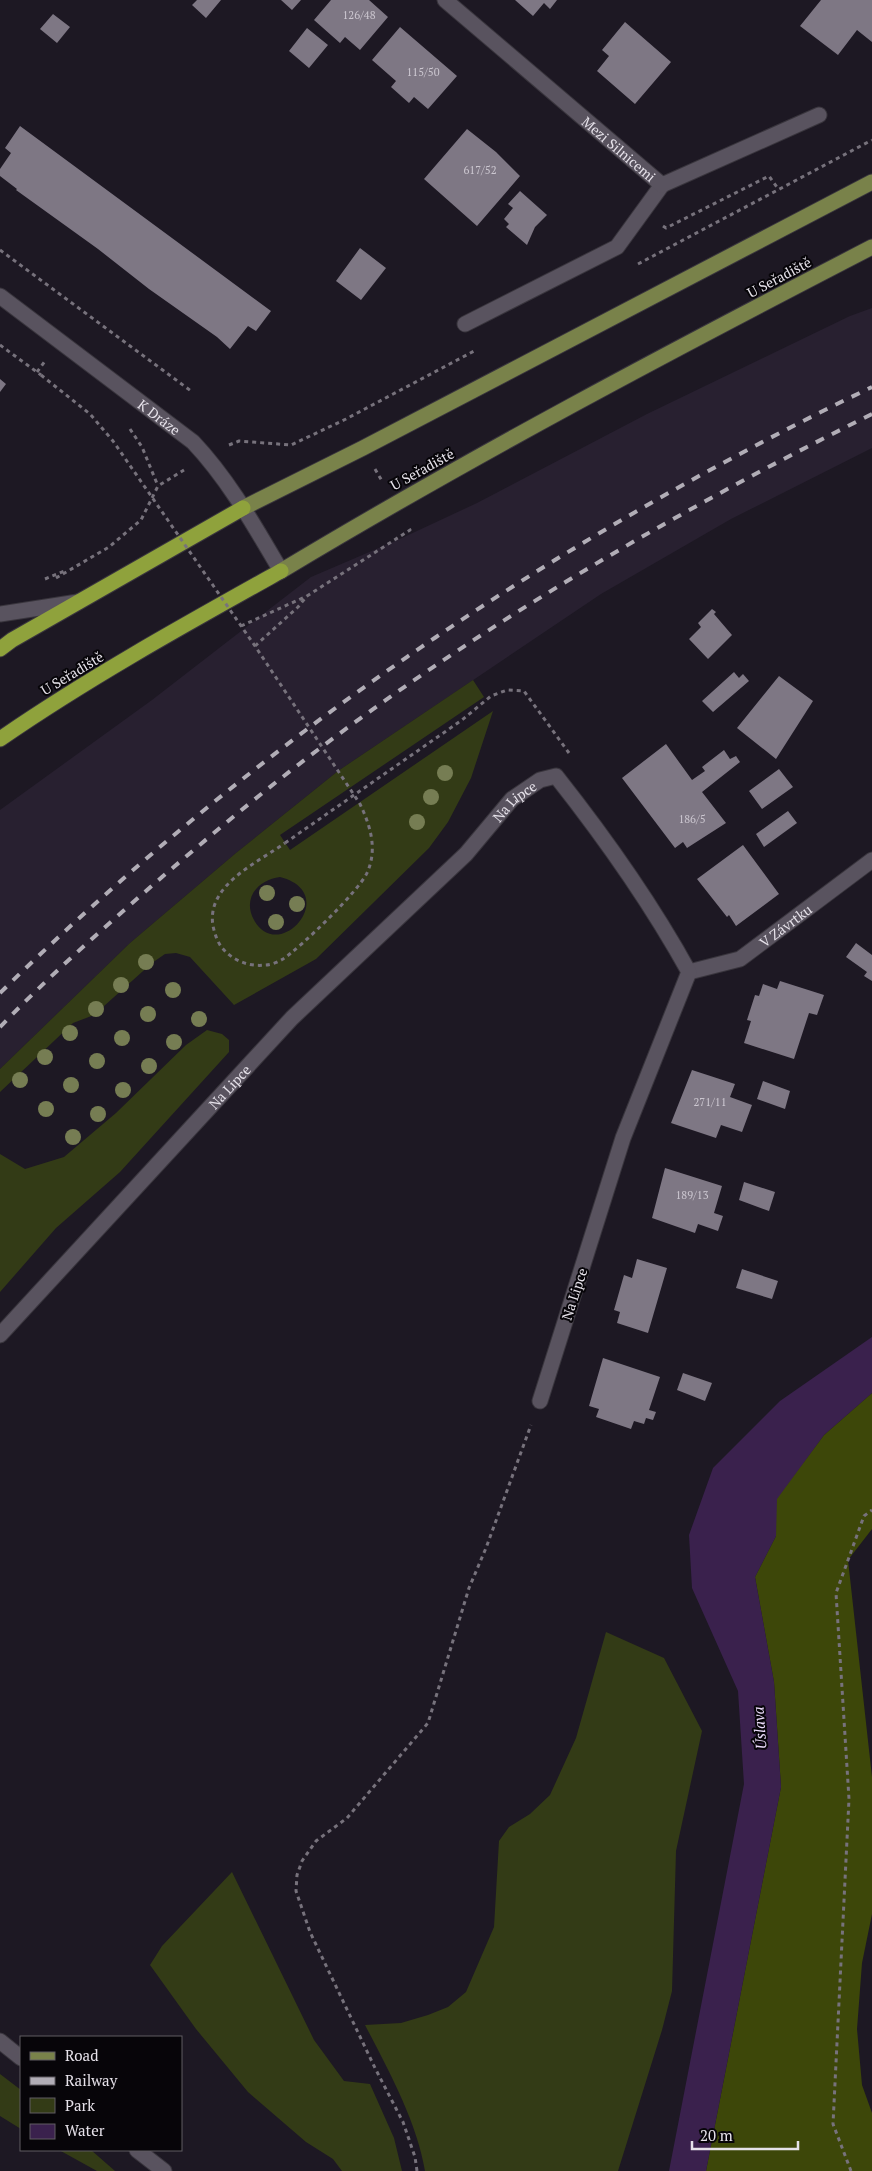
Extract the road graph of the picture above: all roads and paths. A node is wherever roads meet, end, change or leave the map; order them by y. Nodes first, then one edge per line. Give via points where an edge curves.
1 (445, 0) edge
2 (819, 114) dead end
3 (872, 182) edge
4 (662, 185) junction
5 (779, 190) dead end
6 (644, 210) junction
7 (872, 247) edge
8 (0, 250) edge
9 (0, 296) edge
10 (464, 324) dead end
11 (0, 345) edge
12 (191, 390) dead end
13 (346, 418) dead end
14 (125, 424) dead end
15 (206, 456) junction
16 (158, 486) junction
17 (243, 508) junction
18 (281, 571) junction
19 (340, 574) dead end
20 (43, 585) dead end
21 (307, 596) junction
22 (80, 602) junction
23 (0, 614) edge
24 (242, 626) junction
25 (255, 646) junction
26 (0, 649) edge
27 (0, 739) edge
28 (556, 776) junction
29 (872, 860) edge
30 (689, 972) junction
31 (0, 1335) edge
32 (540, 1401) joint
33 (872, 1510) edge
34 (0, 2041) edge
35 (20, 2057) edge
36 (138, 2151) edge
37 (164, 2171) edge
38 (417, 2171) edge
39 (851, 2171) edge

1 - 4 street, Mezi Silnicemi
2 - 4 street, Mezi Silnicemi
3 - 17 main road
4 - 6 street
5 - 6 path via 769,176 666,228
6 - 10 street via 616,247
7 - 18 main road, U Seřadiště via 594,392 395,502
8 - 12 path
9 - 15 street, K Dráze via 180,430
11 - 24 path, bridge via 90,414 113,441
13 - 15 path via 291,445 239,441
14 - 16 path via 142,448
15 - 16 path
15 - 17 street, K Dráze
16 - 20 path via 141,520 109,547
17 - 18 street, K Dráze
17 - 22 highway
18 - 27 highway, U Seřadiště via 94,678
19 - 21 path
21 - 24 path
21 - 25 path
22 - 23 street
22 - 26 highway
24 - 25 path, bridge
25 - 28 path, bridge via 354,796 360,804 370,826 372,850 367,872 354,892 289,955 281,961 250,965 229,955 215,935 214,905 224,887 285,843 348,800 356,795 395,768 491,696 515,689 524,691 531,699 576,763
28 - 30 street via 598,830 669,936
28 - 31 street, Na Lipce via 540,780 512,799 466,854 292,1018
29 - 30 street, V Závrtku via 740,959
30 - 32 street, Na Lipce via 623,1138
32 - 38 path via 469,1588 428,1723 347,1818 316,1841 302,1861 298,1875 296,1891 310,1932 403,2122
33 - 39 path via 864,1516 836,1593 849,1799 833,2124
34 - 35 street
36 - 37 street

